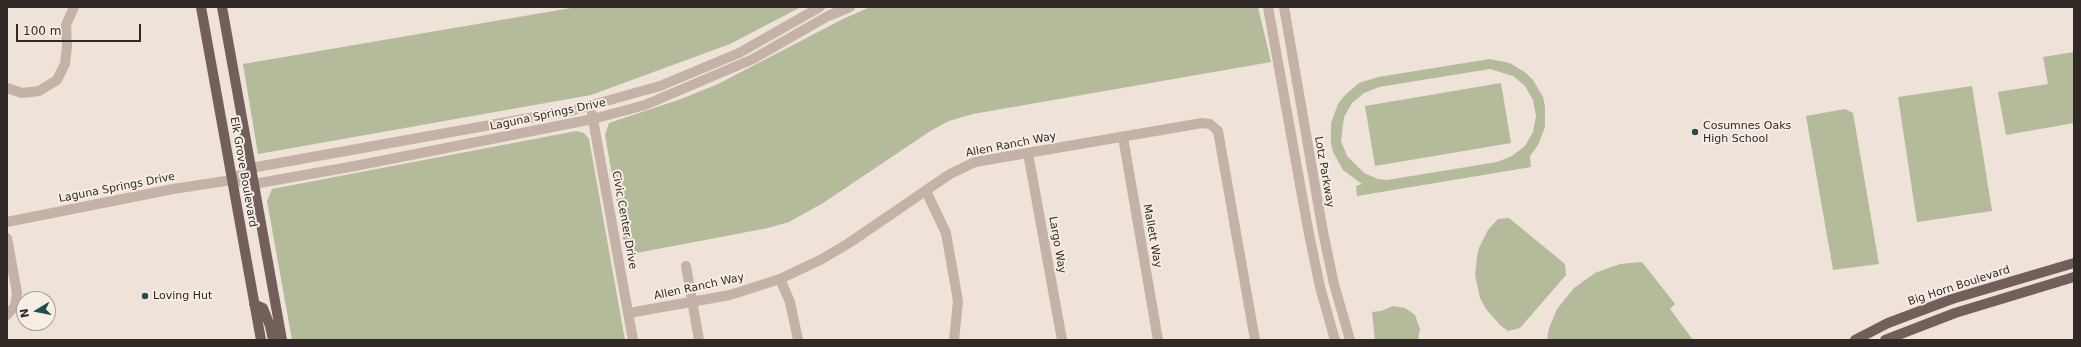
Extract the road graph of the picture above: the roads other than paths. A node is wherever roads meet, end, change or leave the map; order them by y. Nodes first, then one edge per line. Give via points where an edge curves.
1 (74, 7) edge
2 (201, 7) edge
3 (222, 7) edge
4 (820, 7) edge
5 (850, 7) edge
6 (1268, 7) edge
7 (1284, 7) edge
8 (7, 88) edge
9 (590, 105) junction
10 (594, 119) junction
11 (1123, 137) junction
12 (1028, 153) junction
13 (251, 168) junction
14 (232, 180) junction
15 (254, 184) junction
16 (926, 191) junction
17 (7, 222) edge
18 (7, 238) edge
19 (2074, 262) edge
20 (686, 266) dead end
21 (2074, 277) edge
22 (780, 278) junction
23 (692, 303) junction
24 (254, 304) junction
25 (629, 313) junction
26 (7, 315) edge
27 (261, 340) edge
28 (273, 340) edge
29 (282, 340) edge
30 (633, 340) edge
31 (699, 340) edge
32 (798, 340) edge
33 (954, 340) edge
34 (1062, 340) edge
35 (1158, 340) edge
36 (1255, 340) edge
37 (1335, 340) edge
38 (1350, 340) edge
39 (1855, 340) edge
40 (1885, 340) edge

1 - 8 street via 66,25 65,64 57,80 40,91 22,92
2 - 14 main road, Elk Grove Boulevard
3 - 13 main road, Elk Grove Boulevard
4 - 9 street, Laguna Springs Drive via 739,53 693,73 660,86
5 - 10 street, Laguna Springs Drive via 828,16 753,59 645,104
6 - 37 street via 1309,234
7 - 38 street, Lotz Parkway via 1323,232
9 - 10 street, Civic Center Drive
9 - 13 street, Laguna Springs Drive
10 - 15 street, Laguna Springs Drive
10 - 25 street, Civic Center Drive
11 - 12 street, Allen Ranch Way
11 - 35 street, Mallett Way
11 - 36 street, Allen Ranch Way via 1202,123 1210,124 1218,132
12 - 16 street, Allen Ranch Way via 975,162 950,174
12 - 34 street, Largo Way
13 - 14 street, Laguna Springs Drive
13 - 15 main road, Elk Grove Boulevard
14 - 15 street, Laguna Springs Drive
14 - 17 street, Laguna Springs Drive
14 - 24 main road, Elk Grove Boulevard
15 - 29 main road, Elk Grove Boulevard
16 - 22 street, Allen Ranch Way via 849,243 822,259
16 - 33 street via 946,233 958,301
18 - 26 street via 17,293 15,306
19 - 39 main road, Big Horn Boulevard via 1952,299 1888,323
20 - 23 street
21 - 40 main road via 1955,313
22 - 23 street, Allen Ranch Way via 730,295
22 - 32 street via 790,302
23 - 25 street, Allen Ranch Way
23 - 31 street
24 - 27 main road, Elk Grove Boulevard
24 - 28 main road via 263,308
25 - 30 street, Civic Center Drive

